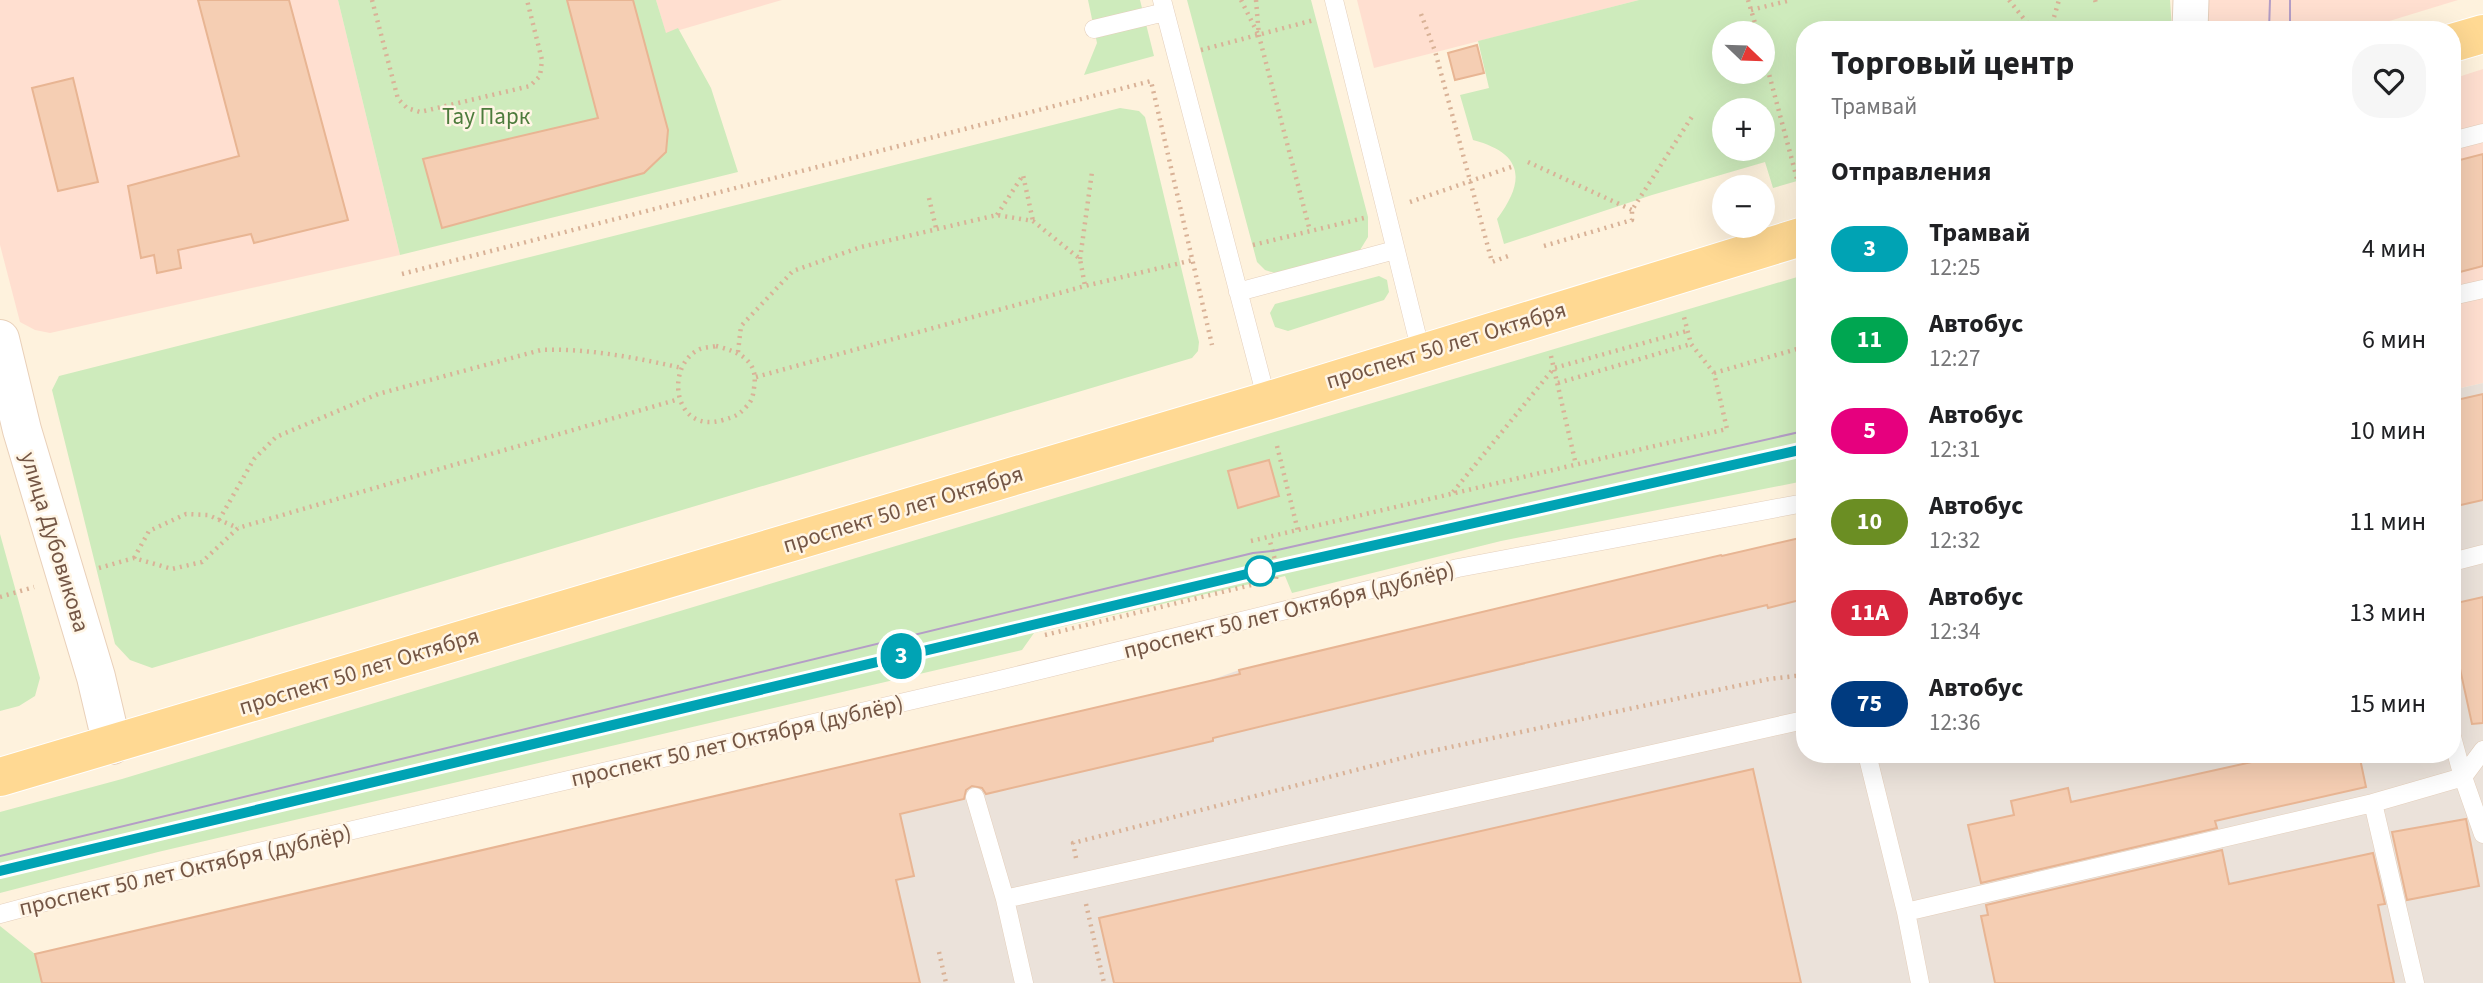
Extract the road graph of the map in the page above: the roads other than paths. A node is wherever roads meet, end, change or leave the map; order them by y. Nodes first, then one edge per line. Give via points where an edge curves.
1 (1334, 0) edge
2 (2190, 0) edge
3 (1163, 6) edge
4 (2190, 21) edge
5 (1094, 29) dead end
6 (2483, 34) edge
7 (2461, 41) edge
8 (2483, 133) edge
9 (2461, 139) edge
10 (1796, 238) edge
11 (1395, 250) junction
12 (2483, 289) edge
13 (1238, 292) junction
14 (2461, 294) edge
15 (0, 339) edge
16 (1421, 352) junction
17 (1267, 401) junction
18 (11, 433) edge
19 (1796, 505) edge
20 (2483, 554) edge
21 (2461, 560) edge
22 (1796, 722) edge
23 (112, 745) junction
24 (2483, 750) edge
25 (1869, 763) edge
26 (2459, 763) edge
27 (0, 777) edge
28 (2463, 777) junction
29 (975, 796) dead end
30 (2373, 803) junction
31 (2483, 834) edge
32 (1005, 899) junction
33 (1906, 912) junction
34 (0, 914) edge
35 (1024, 983) edge
36 (1920, 983) edge
37 (2415, 983) edge

1 - 11 lane
2 - 4 street
3 - 5 lane
3 - 13 lane
6 - 7 main road
8 - 9 lane
10 - 16 main road, проспект 50 лет Октября
11 - 13 lane
11 - 16 lane
12 - 14 lane
13 - 17 lane
15 - 18 street, улица Дубовикова
16 - 17 main road, проспект 50 лет Октября
17 - 23 main road, проспект 50 лет Октября
18 - 23 street, улица Дубовикова via 64,578
19 - 34 lane, проспект 50 лет Октября (дублёр) via 1458,568
20 - 21 lane
22 - 32 lane
23 - 27 main road, проспект 50 лет Октября
24 - 28 lane
25 - 33 lane
26 - 28 lane
28 - 30 lane
28 - 31 lane
29 - 32 lane
30 - 33 lane
30 - 37 lane
32 - 35 lane
33 - 36 lane

